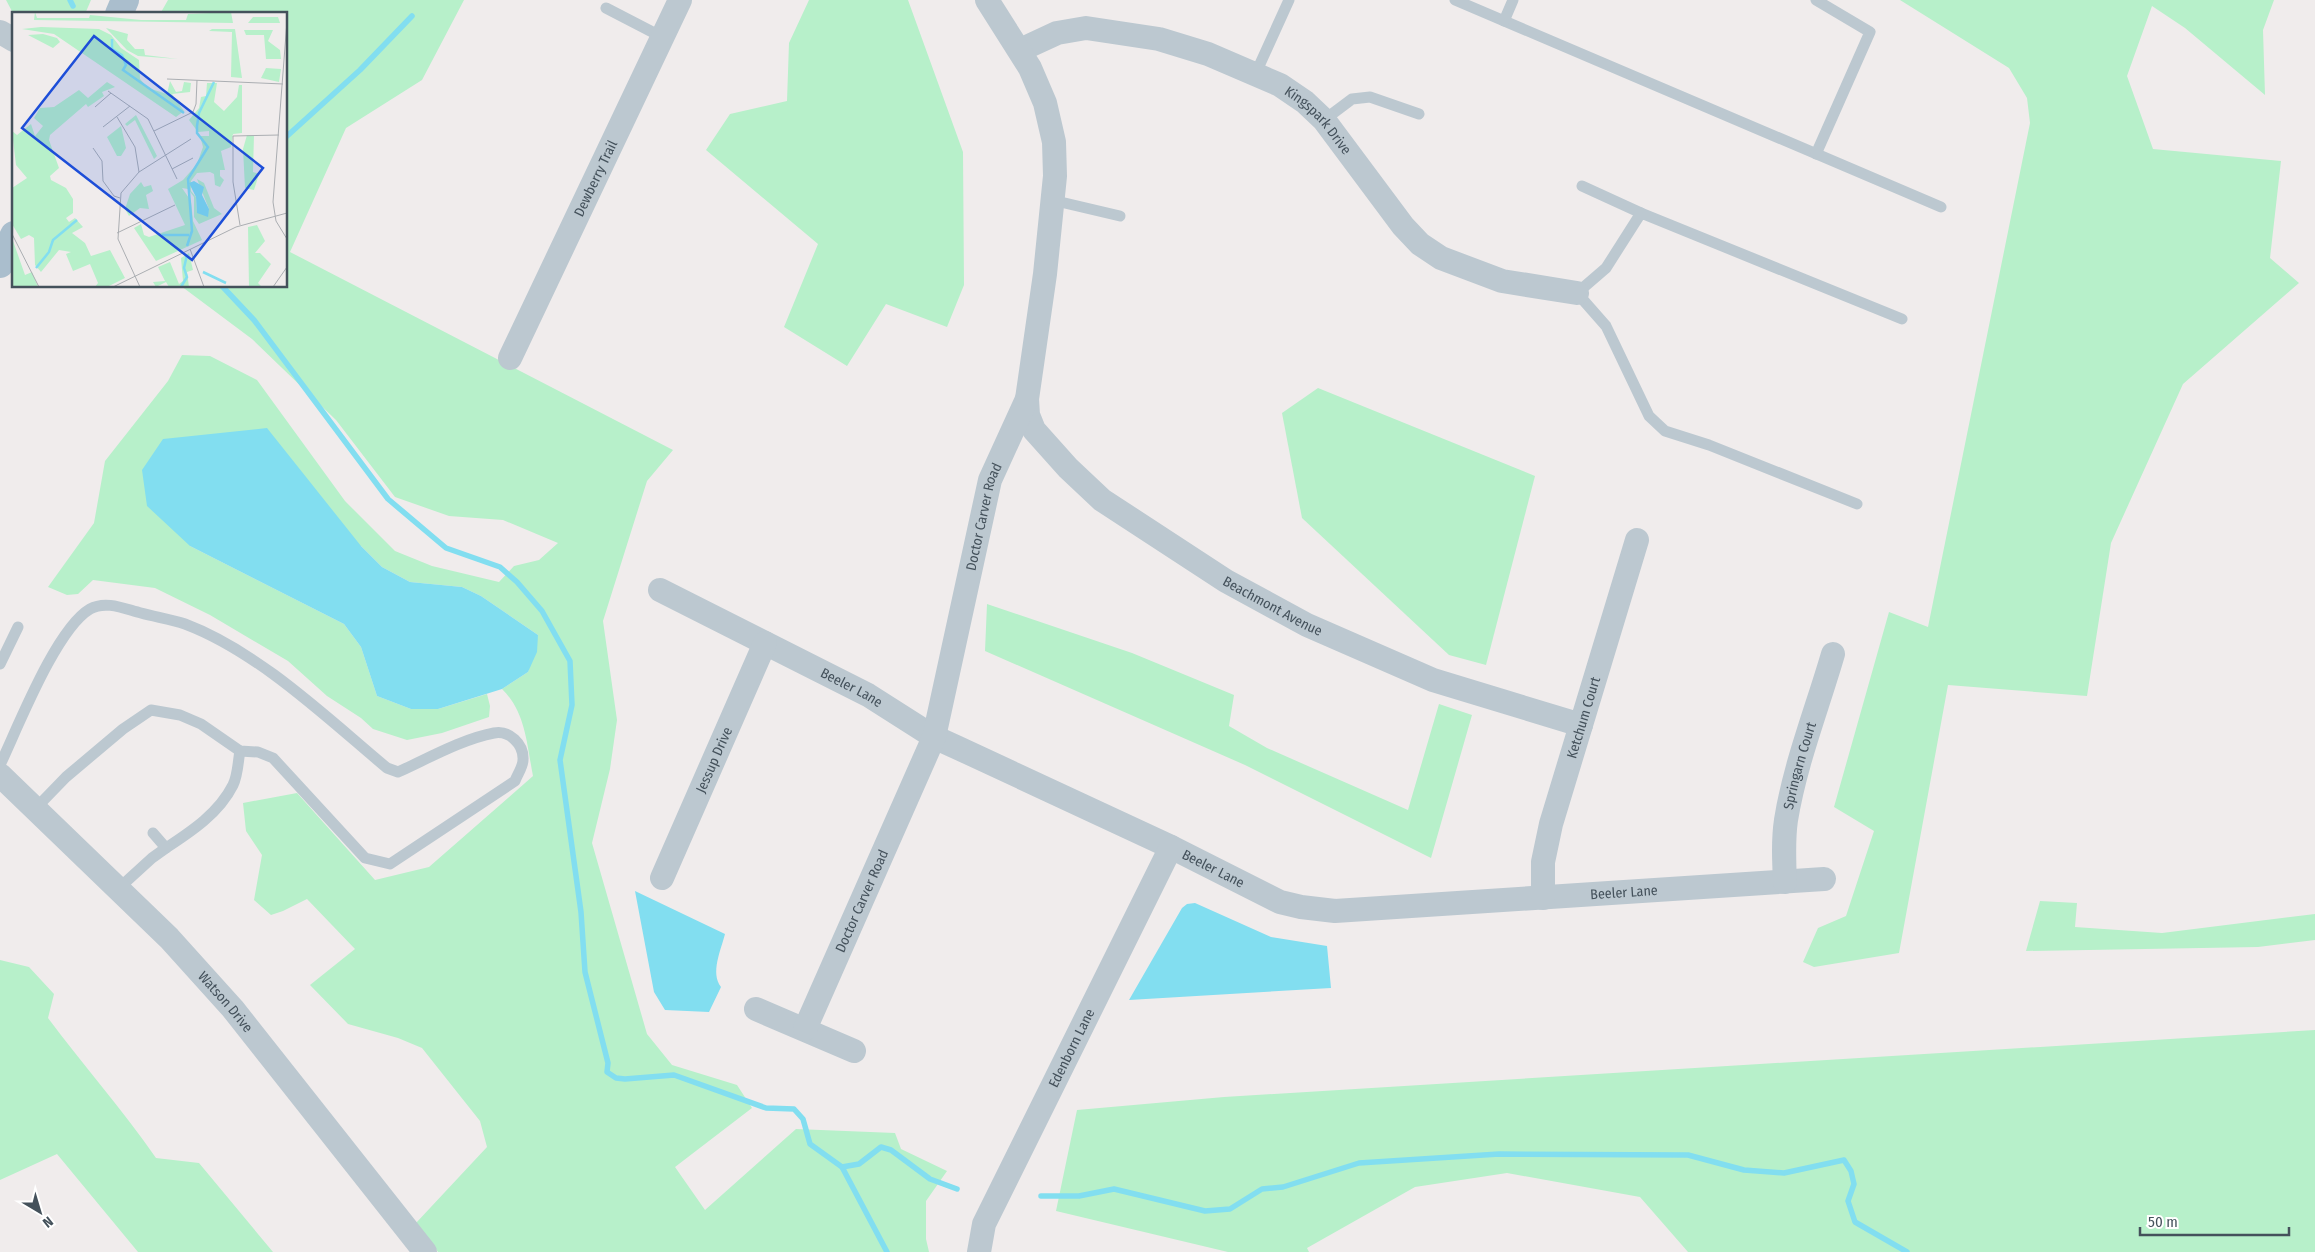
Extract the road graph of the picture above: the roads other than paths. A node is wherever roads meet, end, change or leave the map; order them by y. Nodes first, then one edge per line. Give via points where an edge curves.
1 (125, 0) edge
2 (680, 0) edge
3 (987, 0) edge
4 (1289, 0) edge
5 (1456, 0) edge
6 (1513, 0) edge
7 (1816, 0) edge
8 (606, 8) dead end
9 (120, 12) edge
10 (1504, 21) junction
11 (0, 32) edge
12 (662, 37) junction
13 (12, 39) edge
14 (1020, 50) junction
15 (1255, 75) junction
16 (1419, 114) dead end
17 (1324, 120) junction
18 (1816, 154) junction
19 (1582, 186) dead end
20 (1052, 200) junction
21 (1941, 207) dead end
22 (1641, 213) junction
23 (1120, 216) dead end
24 (12, 239) edge
25 (0, 264) edge
26 (1577, 293) junction
27 (1902, 319) dead end
28 (510, 358) dead end
29 (1027, 399) junction
30 (1857, 504) dead end
31 (1638, 540) dead end
32 (660, 590) dead end
33 (18, 627) dead end
34 (765, 643) junction
35 (1833, 654) dead end
36 (0, 664) edge
37 (1581, 725) junction
38 (934, 737) junction
39 (240, 751) junction
40 (0, 765) edge
41 (0, 775) edge
42 (35, 809) junction
43 (153, 832) dead end
44 (1171, 847) junction
45 (166, 848) junction
46 (662, 878) dead end
47 (1824, 879) dead end
48 (1785, 882) junction
49 (118, 889) junction
50 (1543, 898) junction
51 (756, 1009) dead end
52 (805, 1028) junction
53 (854, 1051) dead end
54 (425, 1252) edge
55 (979, 1252) edge

1 - 9 main road
2 - 12 street, Dewberry Trail
3 - 14 street, Doctor Carver Road
4 - 15 lane
5 - 10 lane
6 - 10 lane
7 - 18 lane via 1870,32
8 - 12 lane
10 - 18 lane
11 - 13 street
12 - 28 street, Dewberry Trail
14 - 15 street, Kingspark Drive via 1057,33 1086,28 1159,40 1208,54
14 - 20 street, Doctor Carver Road via 1047,110 1054,142
15 - 17 street, Kingspark Drive via 1305,102
16 - 17 lane via 1370,97 1352,99
17 - 26 street, Kingspark Drive via 1420,244 1441,258 1502,281
18 - 21 lane
19 - 22 lane
20 - 23 lane
20 - 29 street, Doctor Carver Road via 1046,274
22 - 26 lane via 1606,268
22 - 27 lane
24 - 25 main road
26 - 30 lane via 1606,326 1649,416 1665,431 1709,445
29 - 37 street, Beachmont Avenue via 1028,415 1034,430 1102,500 1226,580 1293,618 1433,680
29 - 38 street, Doctor Carver Road via 990,480
31 - 37 street, Ketchum Court
32 - 34 street, Beeler Lane
33 - 36 lane
34 - 38 street, Beeler Lane via 868,695
34 - 46 street, Jessup Drive
35 - 48 street, Springarn Court via 1786,821
37 - 50 street, Ketchum Court via 1544,848
38 - 44 street, Beeler Lane
38 - 52 street, Doctor Carver Road
39 - 40 lane via 258,752 273,758 365,858 390,864 515,781 523,760 520,746 511,735 495,732 398,772 387,768 291,686 230,647 185,624 106,604 91,608 79,617 49,659
39 - 42 lane via 201,724 180,715 151,710 66,777
39 - 45 lane via 234,784 219,806 199,826
41 - 42 street, Watson Drive
42 - 49 street, Watson Drive
43 - 45 lane
44 - 50 street, Beeler Lane via 1280,902 1301,907 1335,911
44 - 55 street, Edenborn Lane via 984,1224
45 - 49 lane
47 - 48 street, Beeler Lane
48 - 50 street, Beeler Lane
49 - 54 street, Watson Drive via 169,938 233,1008
51 - 52 street
52 - 53 street

